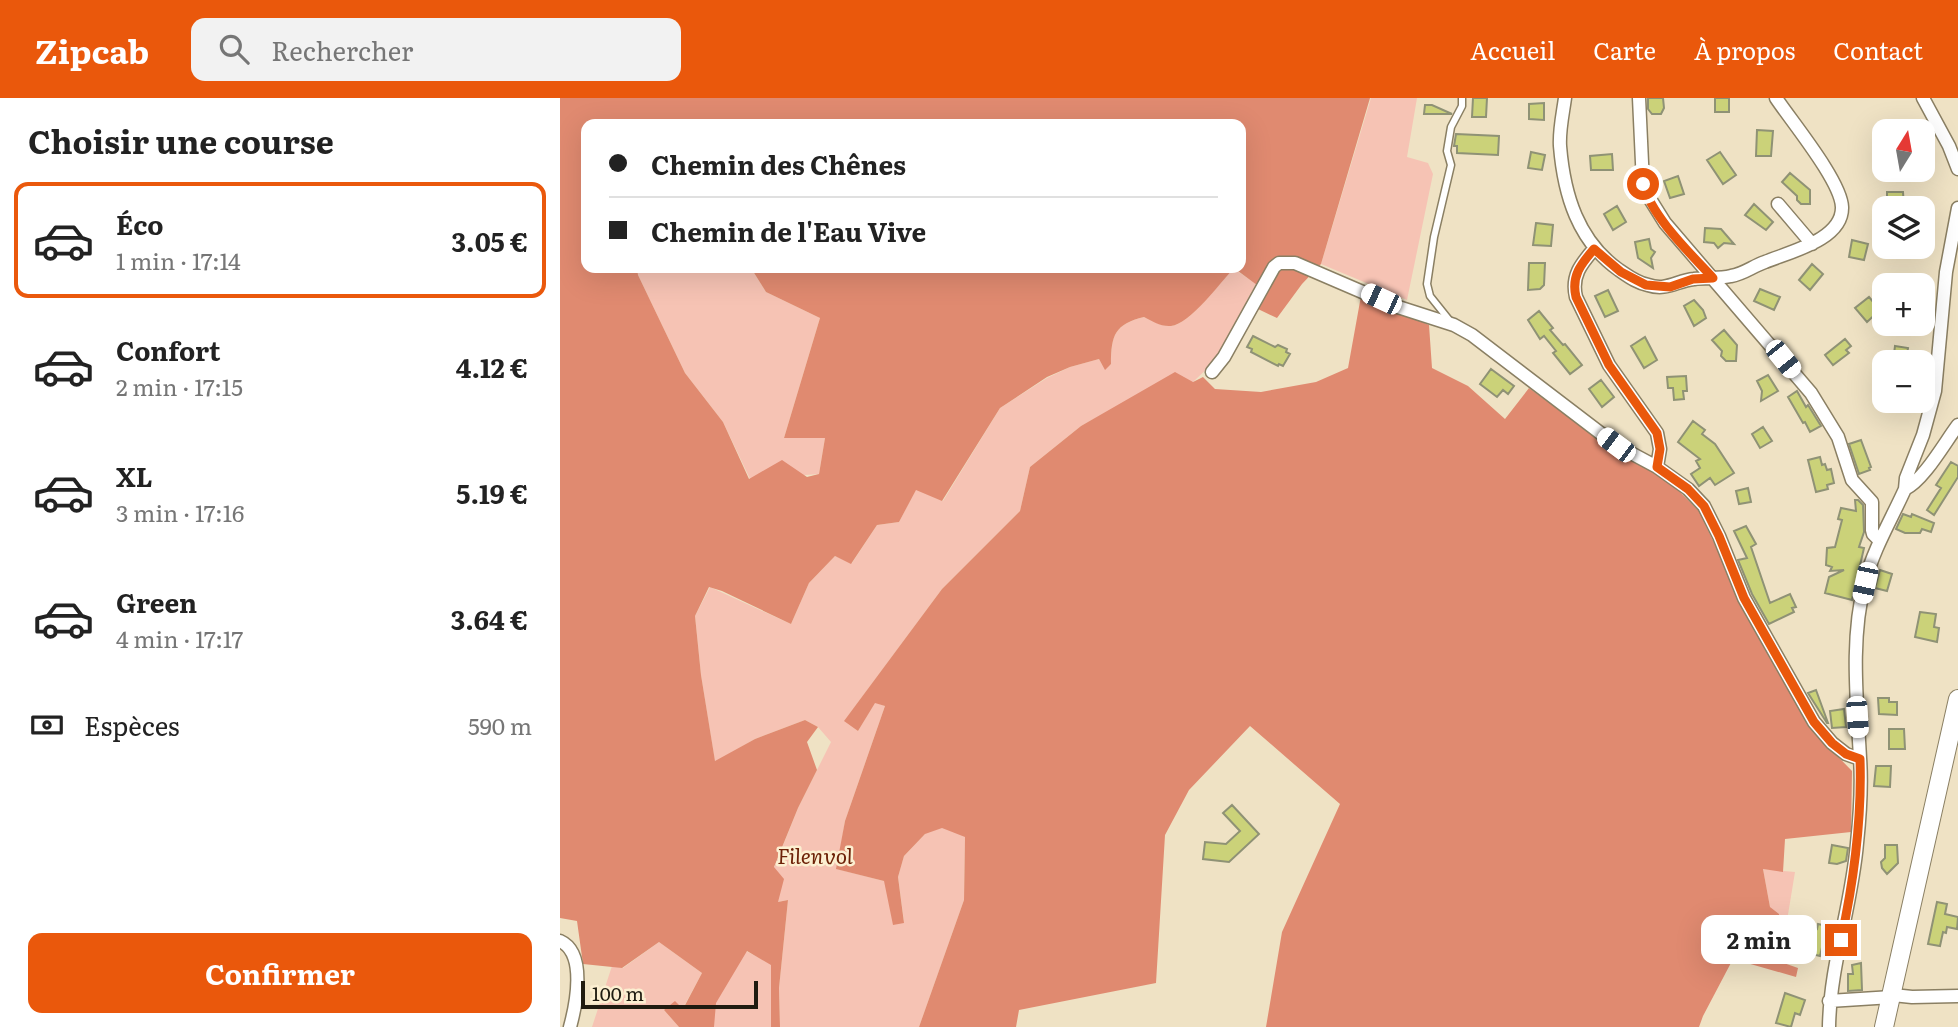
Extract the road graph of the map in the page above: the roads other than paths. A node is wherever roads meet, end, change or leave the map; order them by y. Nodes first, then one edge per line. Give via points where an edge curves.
1 (1462, 98) edge
2 (1565, 98) edge
3 (1639, 98) edge
4 (1776, 98) edge
5 (1923, 98) edge
6 (1958, 169) edge
7 (1777, 204) dead end
8 (1958, 208) edge
9 (1812, 243) junction
10 (1594, 249) junction
11 (1713, 278) junction
12 (1454, 325) junction
13 (1212, 372) dead end
14 (1958, 425) edge
15 (1657, 467) junction
16 (1905, 489) junction
17 (1880, 541) junction
18 (1958, 699) edge
19 (1860, 759) junction
20 (560, 941) edge
21 (1892, 996) junction
22 (1958, 996) edge
23 (1829, 1001) junction
24 (570, 1027) edge
25 (1829, 1027) edge
26 (1884, 1027) edge

1 - 12 lane via 1451,127 1447,151 1451,165 1427,284 1430,296
2 - 10 street via 1559,143 1567,193
3 - 11 street via 1645,191 1665,223
4 - 9 street via 1840,195 1838,224
5 - 6 street
7 - 9 street
8 - 16 street via 1946,272 1935,391
9 - 11 street via 1743,273
10 - 11 street via 1621,272 1646,285 1670,287
10 - 15 street via 1576,274 1576,297 1609,365 1657,433
11 - 17 street via 1804,384 1838,437 1852,480 1870,498 1872,530
12 - 13 street via 1395,306 1295,263 1279,263
12 - 15 street via 1616,445
14 - 16 street
15 - 19 street via 1704,506 1744,598 1814,722 1832,743
16 - 17 street
17 - 19 street via 1858,621
18 - 21 main road via 1921,867 1916,928 1909,959
19 - 23 street via 1853,881
20 - 24 street via 571,950 577,976
21 - 22 street
21 - 23 street
21 - 26 main road
23 - 25 street

